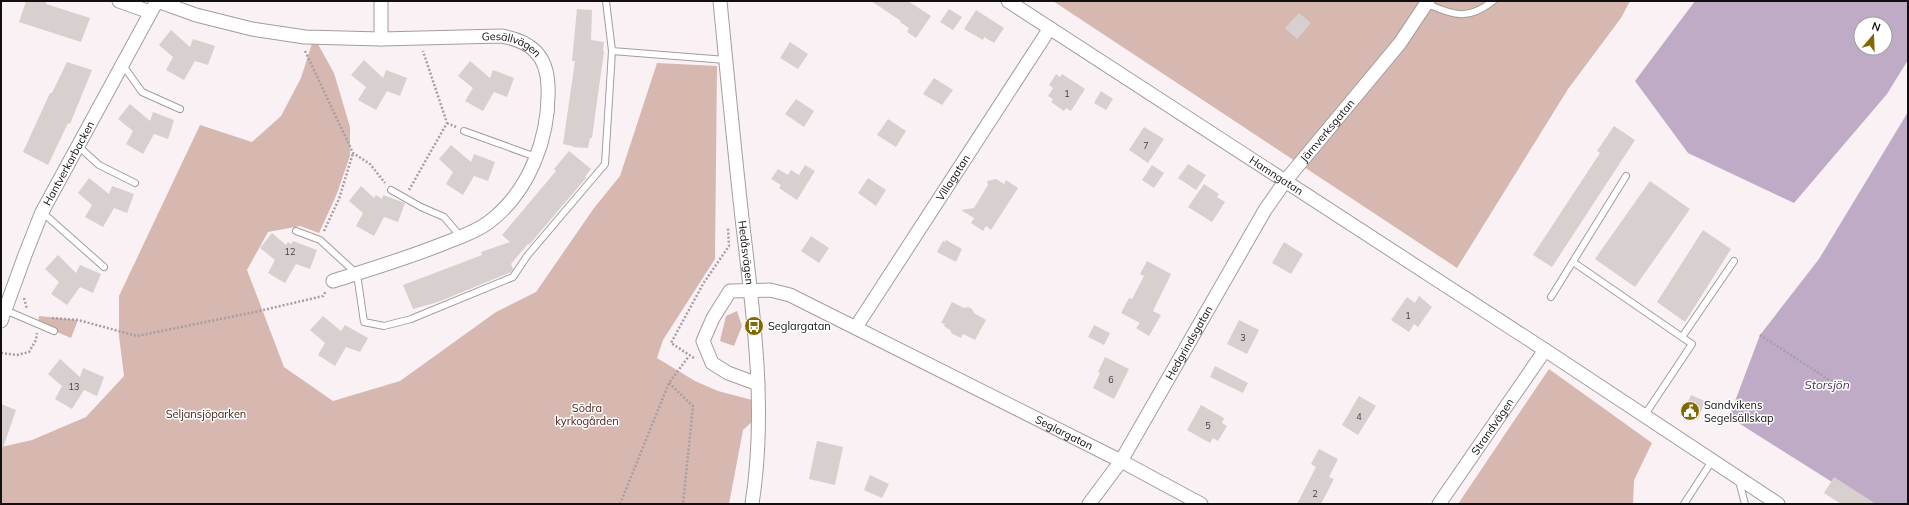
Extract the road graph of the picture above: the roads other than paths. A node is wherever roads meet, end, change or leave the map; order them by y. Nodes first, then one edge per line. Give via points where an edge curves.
1 (119, 1) edge
2 (381, 1) edge
3 (606, 1) edge
4 (720, 1) edge
5 (1008, 1) edge
6 (1493, 1) edge
7 (1428, 2) edge
8 (155, 5) edge
9 (1050, 28) junction
10 (381, 39) junction
11 (612, 51) junction
12 (726, 60) junction
13 (122, 64) junction
14 (180, 110) dead end
15 (464, 131) dead end
16 (78, 146) junction
17 (536, 157) junction
18 (1626, 176) dead end
19 (1286, 180) junction
20 (135, 183) dead end
21 (390, 190) road end
22 (42, 212) junction
23 (296, 231) dead end
24 (461, 237) junction
25 (1734, 261) dead end
26 (1573, 262) junction
27 (104, 267) dead end
28 (357, 274) junction
29 (333, 281) road end
30 (751, 289) junction
31 (1551, 297) dead end
32 (5, 310) edge
33 (856, 327) junction
34 (54, 331) dead end
35 (1682, 337) junction
36 (1545, 350) junction
37 (758, 384) junction
38 (1644, 416) junction
39 (1121, 461) junction
40 (1712, 461) junction
41 (1738, 478) junction
42 (752, 504) edge
43 (1090, 504) edge
44 (1201, 504) edge
45 (1440, 504) edge
46 (1684, 504) edge
47 (1745, 504) edge
48 (1778, 504) edge

1 - 8 street
2 - 10 street
3 - 11 lane
4 - 12 street, Hedåsvägen
5 - 9 street, Hamngatan
6 - 7 lane via 1481,10 1468,14 1450,12
7 - 19 street, Järnverksgatan via 1400,43
8 - 10 street, Gesällvägen via 252,29 306,37
8 - 13 street, Hantverkarbacken
9 - 19 street, Hamngatan
9 - 33 street, Villagatan
10 - 17 street, Gesällvägen via 501,36 523,42 538,53 545,67 548,98 545,128
11 - 12 lane
11 - 28 lane via 605,164 526,256 513,277 411,319 384,326 364,322
12 - 30 street, Hedåsvägen
13 - 14 lane via 142,92
13 - 16 street, Hantverkarbacken
15 - 17 lane
16 - 20 lane via 98,166
16 - 22 street, Hantverkarbacken
17 - 24 street, Gesällvägen via 513,199 488,222
18 - 26 lane
19 - 36 street, Hamngatan
19 - 39 street, Hedgrindsgatan via 1265,210
21 - 24 lane via 421,208 444,217
22 - 27 lane
22 - 32 street, Hantverkarbacken
23 - 28 lane via 320,240
24 - 28 street, Gesällvägen via 409,258
25 - 35 lane
26 - 31 lane
26 - 35 lane
28 - 29 street, Gesällvägen
30 - 33 street, Seglargatan via 790,295
30 - 37 street, Hedåsvägen
30 - 37 street, Seglargatan via 730,290 703,341 712,363 728,373
32 - 34 lane
33 - 39 street, Seglargatan
35 - 38 lane via 1692,344
36 - 38 street, Hamngatan
36 - 45 street, Strandvägen
37 - 42 street, Hedåsvägen
38 - 40 street, Hamngatan
39 - 43 street, Hedgrindsgatan
39 - 44 street, Seglargatan
40 - 41 street, Hamngatan
40 - 46 lane
41 - 47 lane
41 - 48 street, Hamngatan

